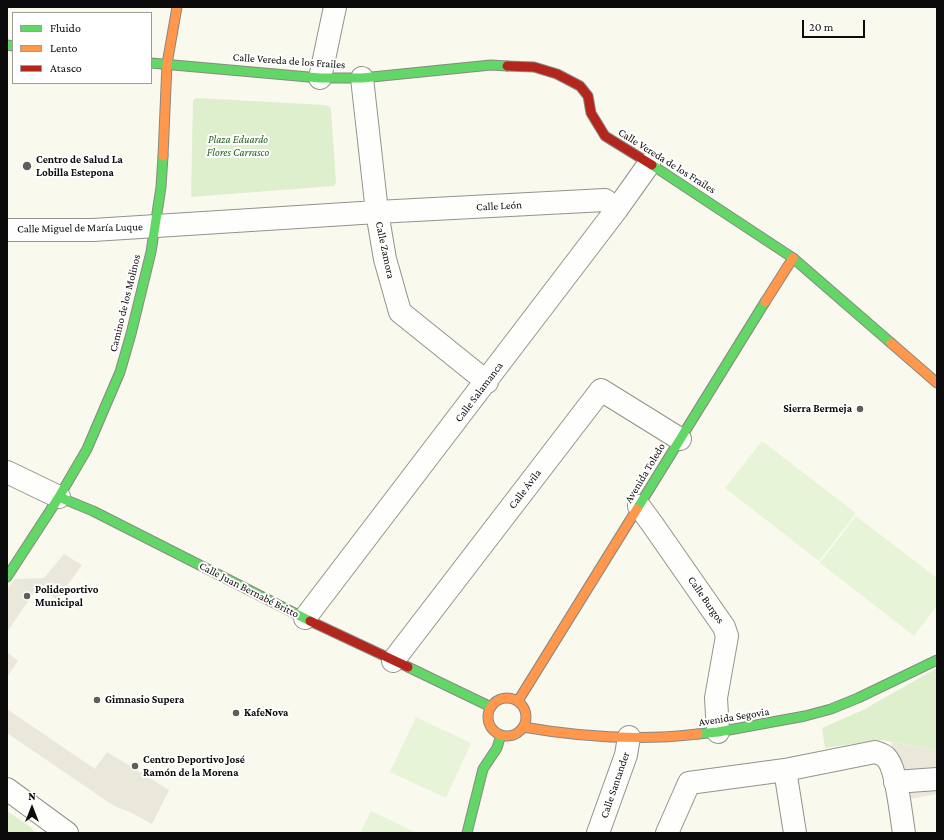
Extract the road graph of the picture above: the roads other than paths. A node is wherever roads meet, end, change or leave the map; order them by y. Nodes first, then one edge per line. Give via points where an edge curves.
1 (177, 7) edge
2 (335, 7) edge
3 (152, 64) edge
4 (167, 64) junction
5 (320, 78) junction
6 (362, 78) junction
7 (649, 164) junction
8 (617, 209) junction
9 (377, 212) junction
10 (154, 227) junction
11 (7, 230) edge
12 (793, 258) junction
13 (487, 382) junction
14 (937, 383) edge
15 (680, 439) junction
16 (7, 472) edge
17 (59, 497) junction
18 (639, 506) junction
19 (7, 577) edge
20 (306, 618) junction
21 (937, 660) edge
22 (393, 661) junction
23 (518, 701) junction
24 (490, 707) junction
25 (523, 727) junction
26 (718, 732) junction
27 (501, 735) junction
28 (629, 737) junction
29 (784, 770) junction
30 (937, 779) edge
31 (895, 782) junction
32 (7, 789) edge
33 (67, 833) edge
34 (467, 833) edge
35 (598, 833) edge
36 (667, 833) edge
37 (795, 833) edge
38 (904, 833) edge

1 - 4 street, Camino de los Molinos
2 - 5 street
3 - 4 street, Calle Vereda de los Frailes
4 - 5 street, Calle Vereda de los Frailes
4 - 10 street, Camino de los Molinos via 161,187
5 - 6 street, Calle Vereda de los Frailes
6 - 7 street, Calle Vereda de los Frailes via 491,65 534,67 580,86 588,96 592,113 605,136
6 - 9 street, Calle Zamora
7 - 8 street, Calle Salamanca
7 - 12 street, Calle Vereda de los Frailes
8 - 9 street, Calle León via 605,200
8 - 13 street, Calle Salamanca
9 - 10 street
9 - 13 street, Calle Zamora via 385,259 400,312
10 - 11 street, Calle Miguel de María Luque
10 - 17 street, Camino de los Molinos via 132,334 120,372 86,449
12 - 14 street, Calle Vereda de los Frailes
12 - 15 street, Avenida Toledo
13 - 20 street, Calle Salamanca
15 - 18 street, Avenida Toledo
15 - 22 street, Calle Ávila via 601,390
16 - 17 street, Calle Juan Bernabé Britto
17 - 19 street, Camino de los Molinos
17 - 20 street, Calle Juan Bernabé Britto via 93,511
18 - 23 street, Avenida Toledo
18 - 26 street, Calle Burgos via 724,627 727,636 716,698
20 - 22 street, Calle Juan Bernabé Britto
21 - 26 street, Avenida Segovia via 831,709 778,722
22 - 24 street, Calle Juan Bernabé Britto
23 - 24 street via 500,699
23 - 25 street via 524,710
24 - 27 street via 489,724
25 - 27 street via 513,734
25 - 28 street, Avenida Segovia via 564,734
26 - 28 street, Avenida Segovia via 662,738
27 - 34 street via 497,748 483,769
28 - 35 street, Calle Santander via 626,755
29 - 31 street via 875,752 884,754 889,760
29 - 36 street via 689,783
29 - 37 street
30 - 31 street
31 - 38 street
32 - 33 street

